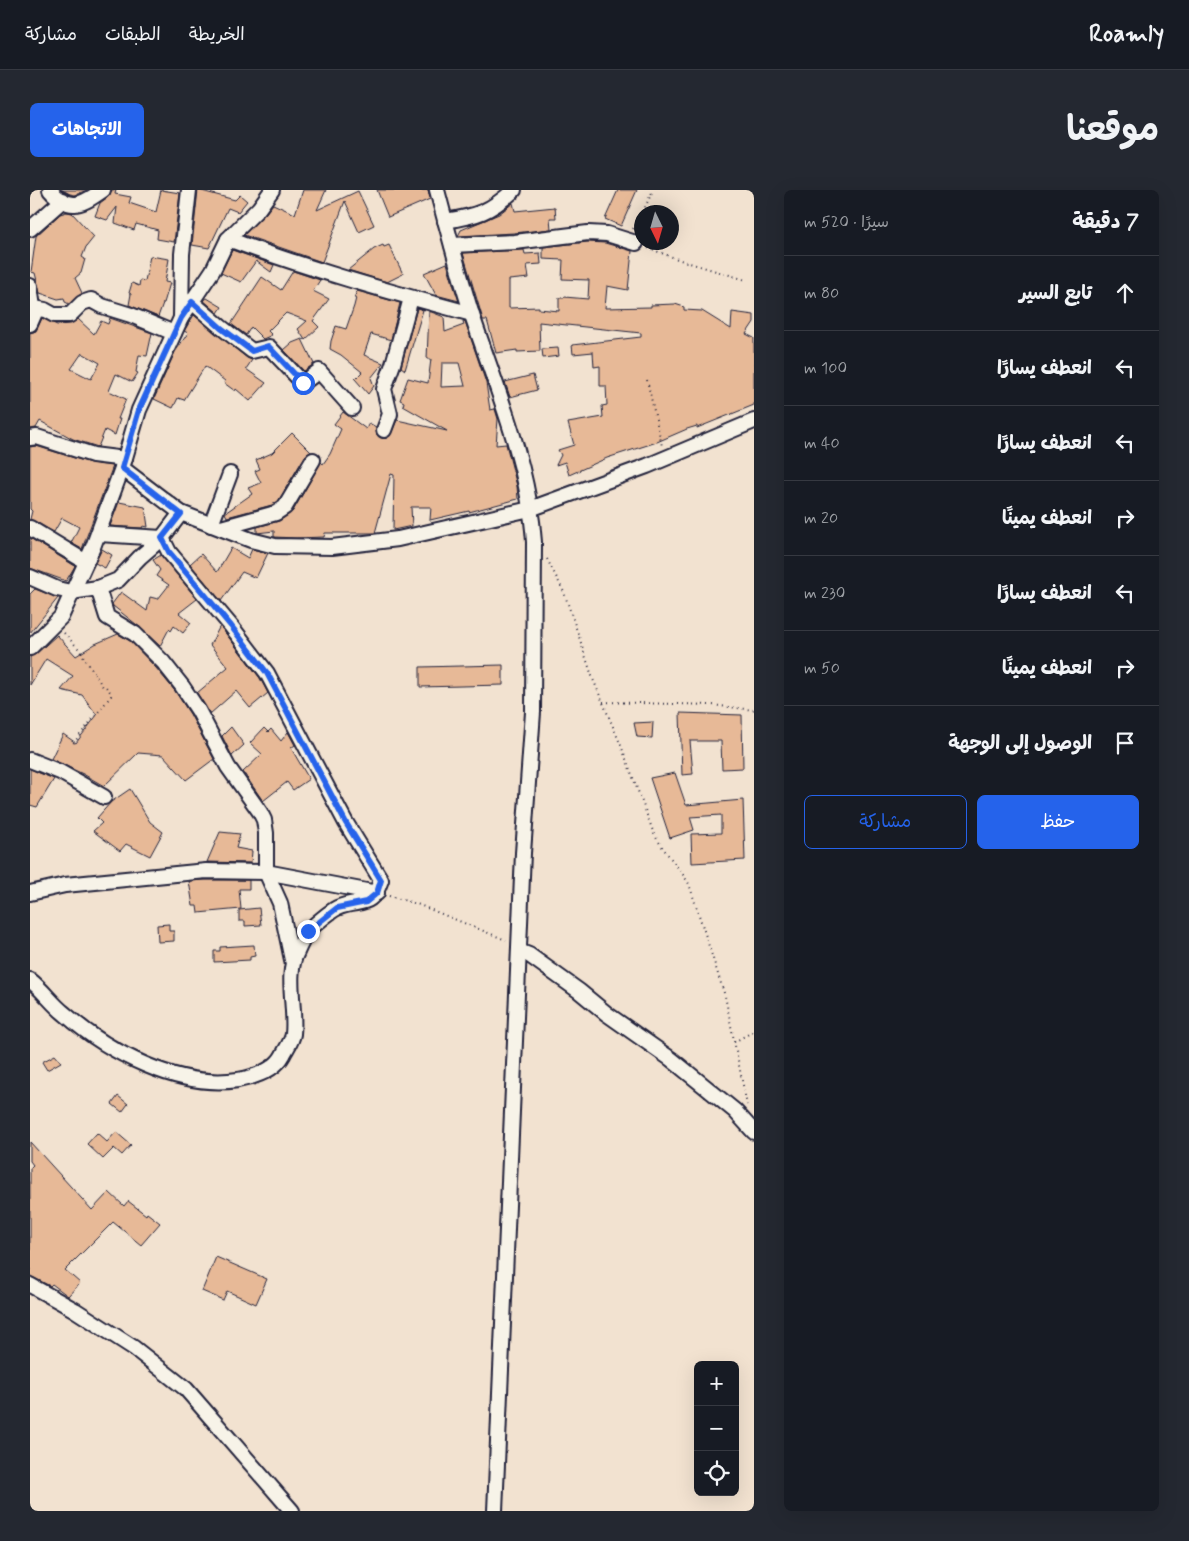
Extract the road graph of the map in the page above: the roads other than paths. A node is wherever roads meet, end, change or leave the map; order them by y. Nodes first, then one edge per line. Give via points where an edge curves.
1 (50, 190) edge
2 (103, 190) edge
3 (189, 190) edge
4 (272, 190) edge
5 (437, 190) edge
6 (514, 190) edge
7 (63, 200) junction
8 (445, 222) junction
9 (30, 229) edge
10 (228, 239) junction
11 (634, 243) edge
12 (452, 245) junction
13 (30, 286) edge
14 (411, 298) junction
15 (192, 302) junction
16 (34, 308) junction
17 (472, 314) junction
18 (181, 318) junction
19 (30, 324) edge
20 (174, 333) junction
21 (352, 408) dead end
22 (754, 421) edge
23 (384, 430) dead end
24 (30, 438) edge
25 (313, 460) dead end
26 (124, 463) junction
27 (230, 474) dead end
28 (530, 509) junction
29 (181, 514) junction
30 (216, 527) junction
31 (30, 528) edge
32 (99, 534) junction
33 (162, 538) junction
34 (86, 562) junction
35 (30, 577) edge
36 (98, 588) junction
37 (71, 592) junction
38 (30, 648) edge
39 (30, 760) edge
40 (104, 797) dead end
41 (266, 872) junction
42 (30, 892) edge
43 (377, 893) junction
44 (520, 948) junction
45 (292, 960) junction
46 (30, 980) edge
47 (752, 1129) edge
48 (30, 1285) edge
49 (292, 1511) edge
50 (495, 1511) edge

1 - 7 street
2 - 7 street via 79,204
3 - 18 street via 182,254
4 - 10 street
5 - 8 street
6 - 8 street via 499,204 480,214
7 - 9 street
8 - 12 street
10 - 14 street via 287,261
10 - 15 street
11 - 12 street via 607,234 588,233 515,242
12 - 17 street
13 - 16 street
14 - 17 street
14 - 23 street via 384,389 390,414
15 - 18 street
15 - 21 street via 252,351 268,346 303,383 319,371
16 - 19 street
16 - 20 street via 54,315 70,315 82,302 91,300
17 - 28 street via 505,407
18 - 20 street
20 - 26 street via 139,410
22 - 28 street
24 - 26 street via 37,437
25 - 30 street via 285,506 276,512
26 - 29 street
26 - 32 street
27 - 30 street
28 - 30 street via 398,539 332,547 264,544
28 - 44 street via 534,542 533,712
29 - 30 street
29 - 33 street
31 - 34 street
32 - 33 street
32 - 34 street
33 - 36 street via 118,580
33 - 43 street via 169,552 267,673 346,823 381,880
34 - 37 street
35 - 37 street
36 - 37 street
36 - 41 street via 108,617 135,634 182,686 228,767 256,806 264,820 266,833
37 - 38 street via 56,624
39 - 40 street via 60,772
41 - 42 street via 206,871 65,885
41 - 43 street
41 - 45 street via 280,903
43 - 45 street via 366,902 337,908 315,925 308,931
44 - 47 street via 671,1059 735,1111
44 - 50 street
45 - 46 street via 292,1036 282,1057 251,1077 230,1081 172,1074 135,1061 65,1015
48 - 49 street via 134,1348 186,1388

